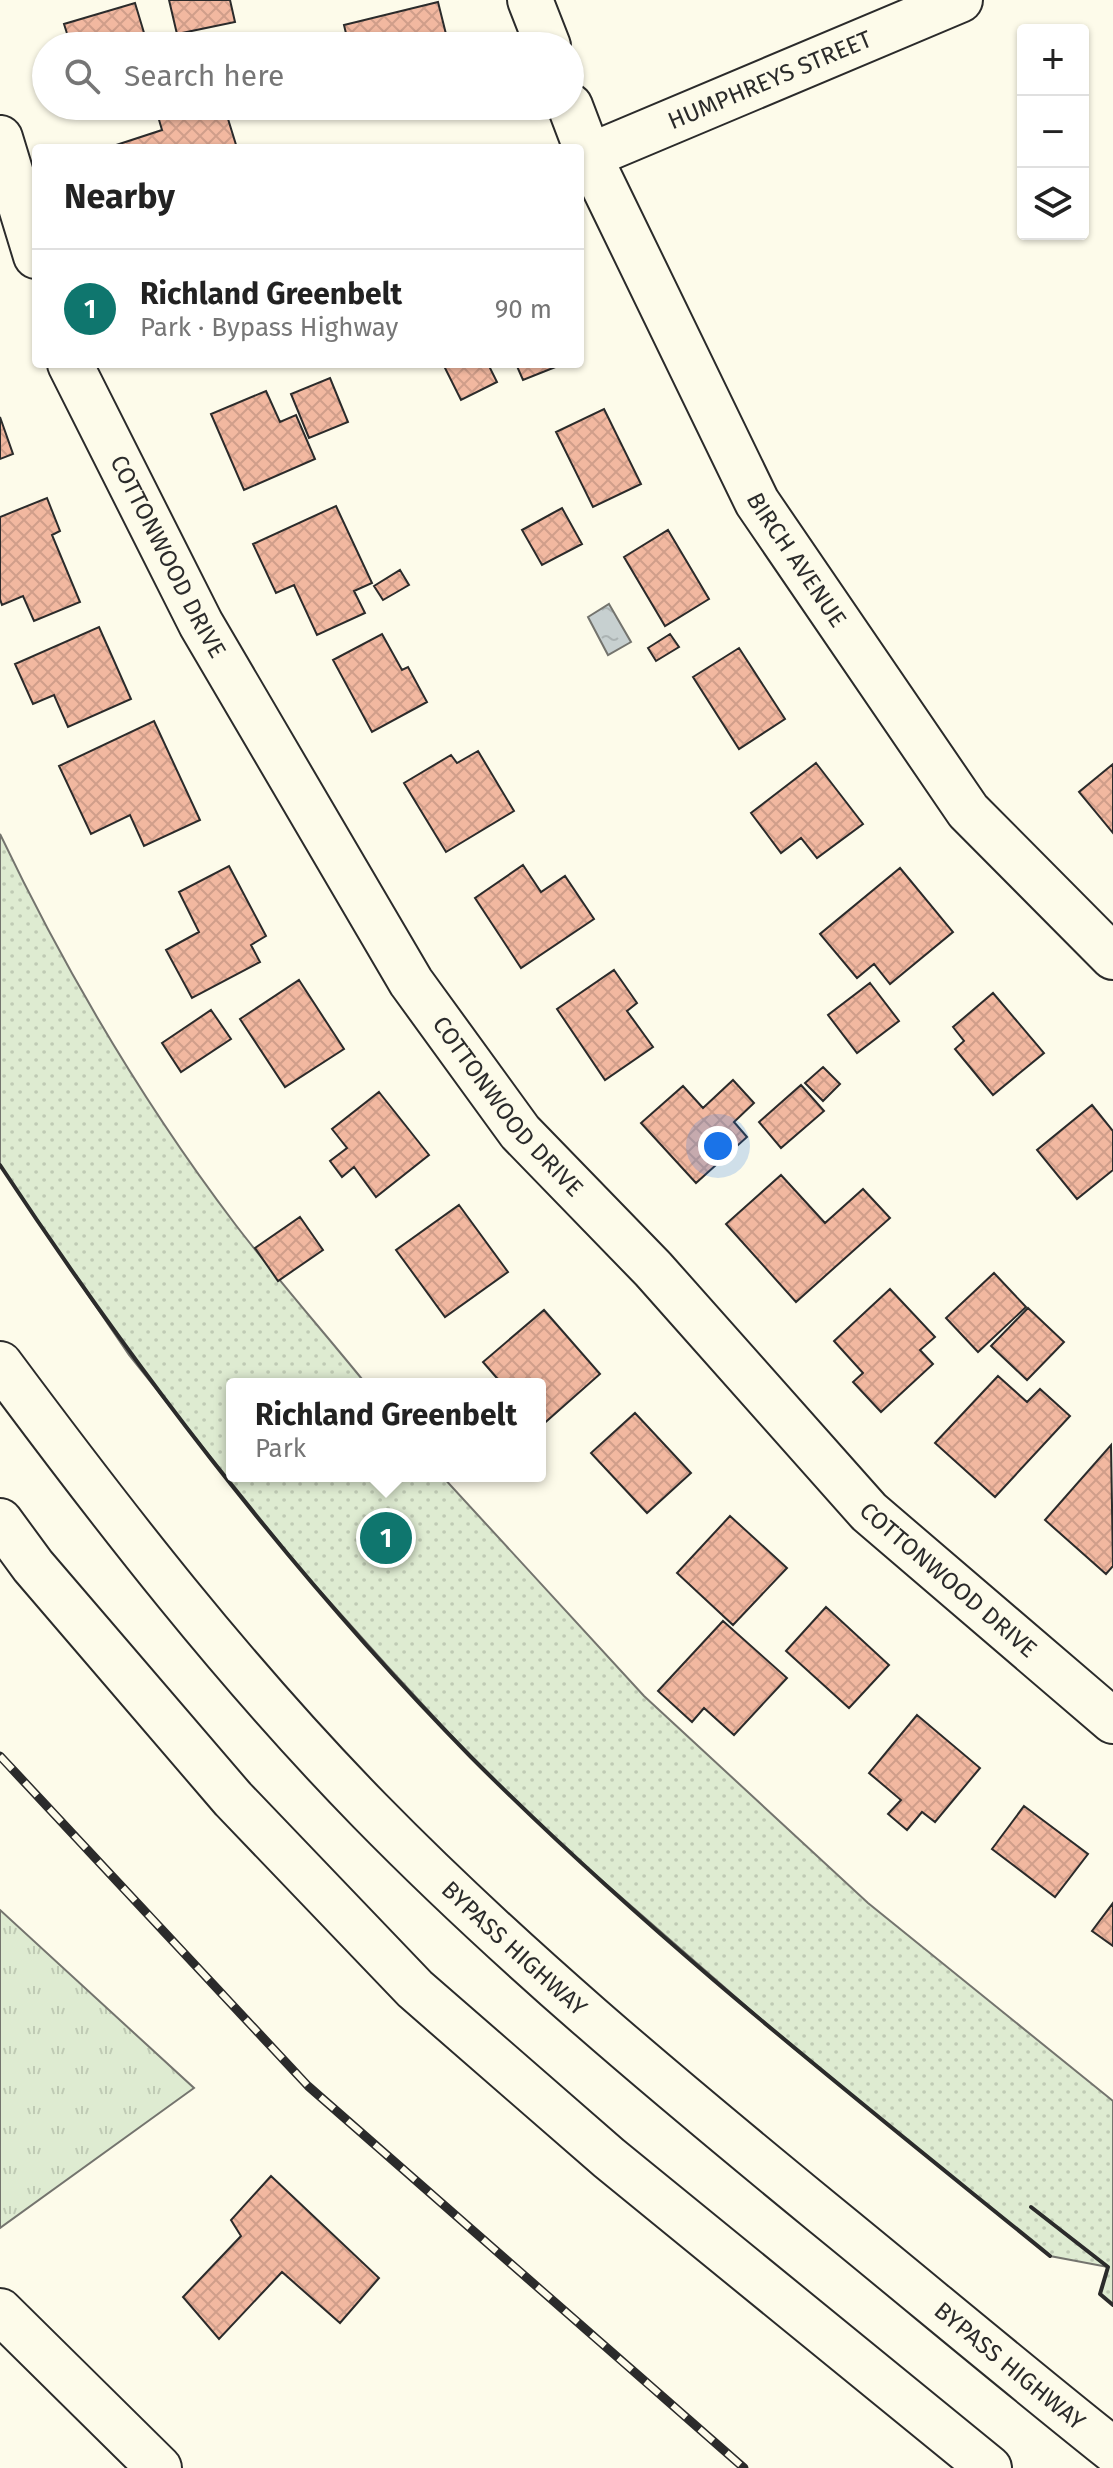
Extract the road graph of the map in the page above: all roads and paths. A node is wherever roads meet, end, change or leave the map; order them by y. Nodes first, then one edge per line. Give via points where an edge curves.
1 (530, 0) edge
2 (960, 0) edge
3 (543, 32) edge
4 (574, 120) edge
5 (0, 138) edge
6 (580, 144) edge
7 (584, 158) edge
8 (32, 243) edge
9 (72, 368) edge
10 (1113, 957) edge
11 (0, 1364) edge
12 (0, 1521) edge
13 (1113, 1721) edge
14 (0, 2311) edge
15 (1113, 2450) edge
16 (159, 2468) edge
17 (989, 2468) edge

1 - 3 main road
2 - 7 main road, HUMPHREYS STREET
4 - 6 main road, BIRCH AVENUE
5 - 8 main road
7 - 10 main road, BIRCH AVENUE via 757,502 968,811
9 - 13 main road, COTTONWOOD DRIVE via 209,638 411,982 520,1132 653,1269 869,1512
11 - 15 main road, BYPASS HIGHWAY via 231,1660 369,1810 482,1921 633,2056
12 - 17 main road via 233,1799 415,1989 609,2158
14 - 16 main road

